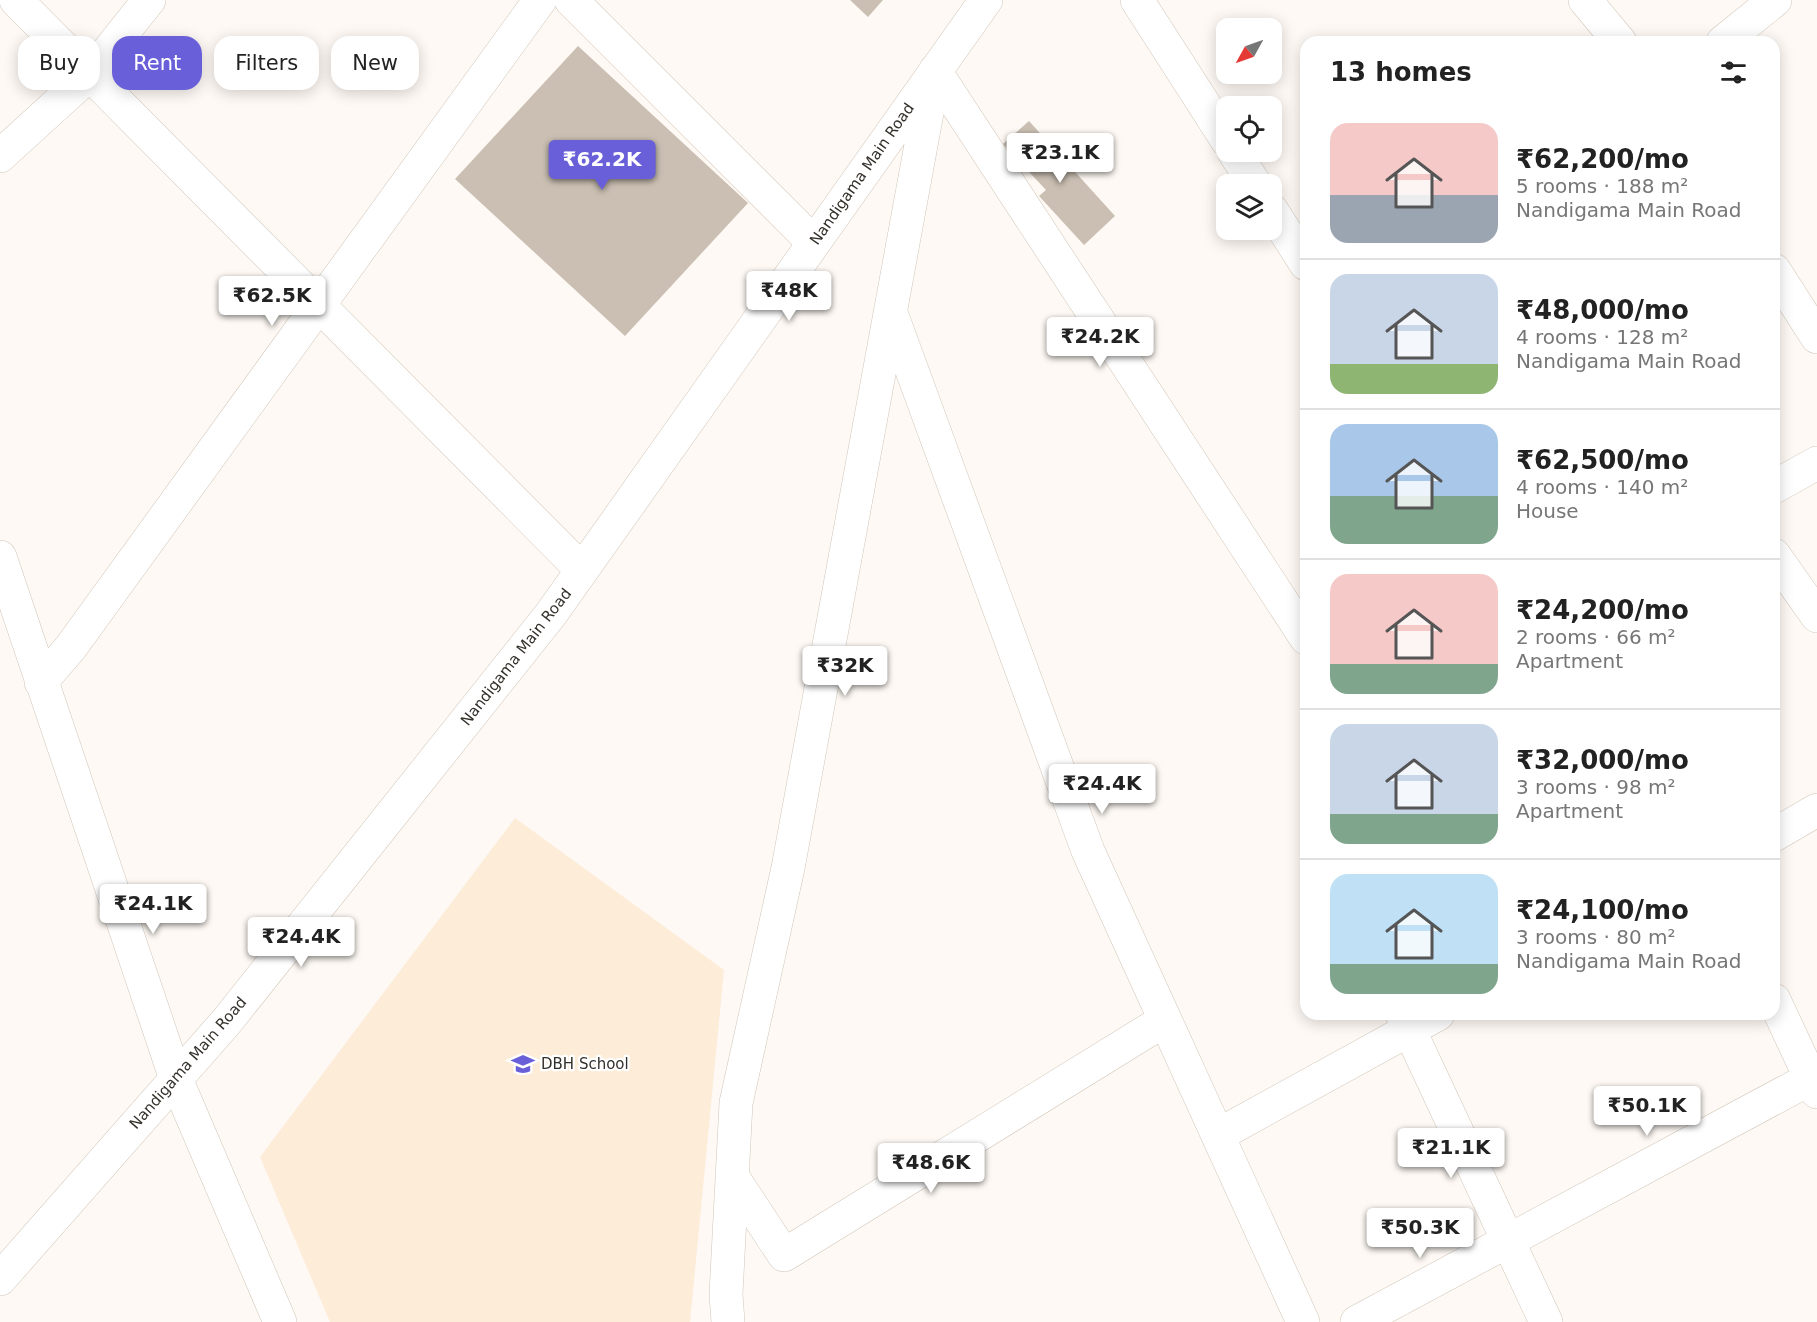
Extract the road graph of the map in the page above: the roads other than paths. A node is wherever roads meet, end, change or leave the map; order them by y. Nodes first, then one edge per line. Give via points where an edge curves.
1 (16, 0) edge
2 (149, 0) edge
3 (540, 0) edge
4 (571, 0) edge
5 (986, 0) edge
6 (1137, 0) edge
7 (1585, 0) edge
8 (1775, 0) edge
9 (52, 36) edge
10 (1615, 36) edge
11 (1730, 36) edge
12 (100, 61) edge
13 (935, 70) junction
14 (100, 84) edge
15 (72, 90) edge
16 (1216, 124) edge
17 (0, 156) edge
18 (1282, 227) edge
19 (814, 243) junction
20 (1300, 255) edge
21 (1780, 279) edge
22 (319, 306) junction
23 (891, 311) junction
24 (1817, 337) edge
25 (1817, 463) edge
26 (1780, 484) edge
27 (0, 557) edge
28 (1780, 564) edge
29 (582, 570) junction
30 (1817, 616) edge
31 (1300, 629) edge
32 (41, 682) junction
33 (1817, 810) edge
34 (1780, 832) edge
35 (1780, 1012) edge
36 (1165, 1020) junction
37 (1405, 1022) edge
38 (176, 1079) junction
39 (1815, 1082) edge
40 (1218, 1135) junction
41 (732, 1176) junction
42 (1508, 1240) junction
43 (0, 1279) edge
44 (280, 1322) edge
45 (728, 1322) edge
46 (1302, 1322) edge
47 (1357, 1322) edge
48 (1546, 1322) edge

1 - 9 street
2 - 12 street
3 - 22 street
4 - 19 street
5 - 13 street, Nandigama Main Road
6 - 16 street
7 - 10 street
8 - 11 street
13 - 19 street, Nandigama Main Road
13 - 23 street
13 - 31 street
14 - 22 street
15 - 17 street
18 - 20 street
19 - 29 street, Nandigama Main Road
21 - 24 street
22 - 29 street
22 - 32 street via 71,647
23 - 36 street via 1088,851
23 - 41 street via 788,868 736,1103
25 - 26 street
27 - 32 street
28 - 30 street
29 - 38 street, Nandigama Main Road via 242,1003
32 - 38 street
33 - 34 street
35 - 39 street
36 - 40 street
36 - 41 street via 784,1255
37 - 40 street
37 - 42 street
38 - 43 street, Nandigama Main Road
38 - 44 street
39 - 42 street
40 - 46 street
41 - 45 street
42 - 47 street
42 - 48 street

